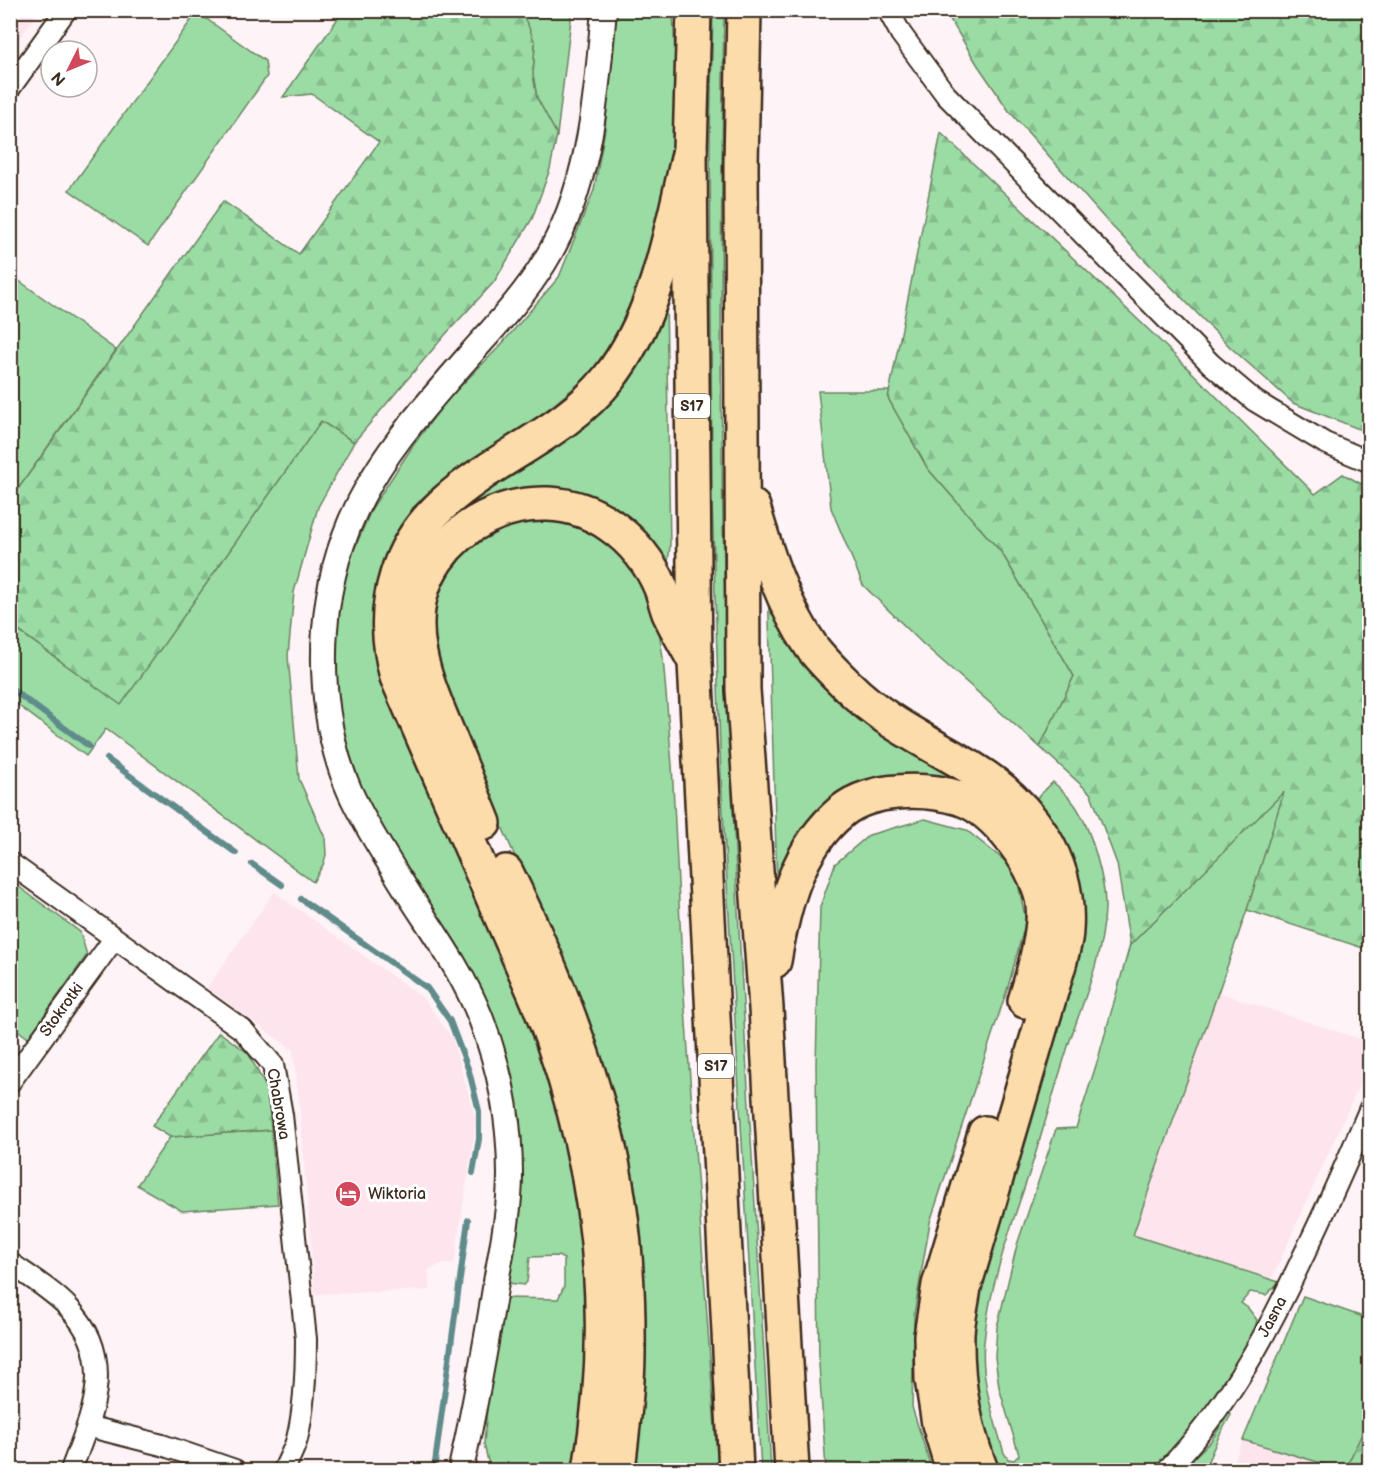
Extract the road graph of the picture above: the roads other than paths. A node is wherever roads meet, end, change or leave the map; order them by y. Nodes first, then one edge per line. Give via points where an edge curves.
1 (66, 10) edge
2 (604, 10) edge
3 (694, 10) edge
4 (744, 10) edge
5 (888, 10) edge
6 (10, 88) edge
7 (690, 150) junction
8 (1370, 462) edge
9 (743, 471) junction
10 (695, 662) junction
11 (10, 863) edge
12 (114, 939) junction
13 (766, 1008) junction
14 (10, 1082) edge
15 (1370, 1108) edge
16 (1361, 1150) edge
17 (10, 1263) edge
18 (87, 1426) junction
19 (469, 1430) junction
20 (71, 1470) edge
21 (235, 1470) edge
22 (284, 1470) edge
23 (463, 1470) edge
24 (480, 1470) edge
25 (590, 1470) edge
26 (618, 1470) edge
27 (736, 1470) edge
28 (792, 1470) edge
29 (953, 1470) edge
30 (981, 1470) edge
31 (1167, 1470) edge

1 - 6 street
2 - 19 street via 587,152 558,238 519,300 413,420 374,473 357,504 337,559 324,632 331,734 351,793 470,995 496,1064 506,1115 508,1204
3 - 7 highway, S17
4 - 9 highway
5 - 8 street via 946,95 1211,364 1255,401 1325,443
7 - 10 highway, S17
7 - 25 highway via 656,286 622,358 596,394 574,415 435,509 403,556 389,613 397,677 538,1001 556,1047 582,1140 603,1288 602,1363
9 - 13 highway via 743,690
9 - 30 highway via 765,548 790,609 812,647 881,715 974,770 1020,805 1059,867 1066,931 1060,961 964,1287 957,1331 964,1416
10 - 26 highway via 669,613 660,585 640,552 611,525 573,507 534,504 494,512 449,543 426,577 417,619 418,645 431,692 494,847 553,974 585,1060 606,1133 621,1221 627,1292 627,1383
10 - 27 highway, S17
11 - 12 street, Chabrowa
12 - 14 street, Stokrotki
12 - 22 street, Chabrowa via 243,1030 273,1065 306,1339 300,1425
13 - 28 highway
13 - 29 highway via 780,925 799,866 818,836 843,810 879,793 923,790 963,799 993,819 1033,869 1043,900 1035,968 939,1285 931,1336 939,1424
15 - 16 street, Jasna
16 - 31 street, Jasna via 1328,1204 1252,1357 1219,1410
17 - 18 street via 68,1306 83,1324 98,1366
18 - 20 street
18 - 21 street
19 - 23 street
19 - 24 street

